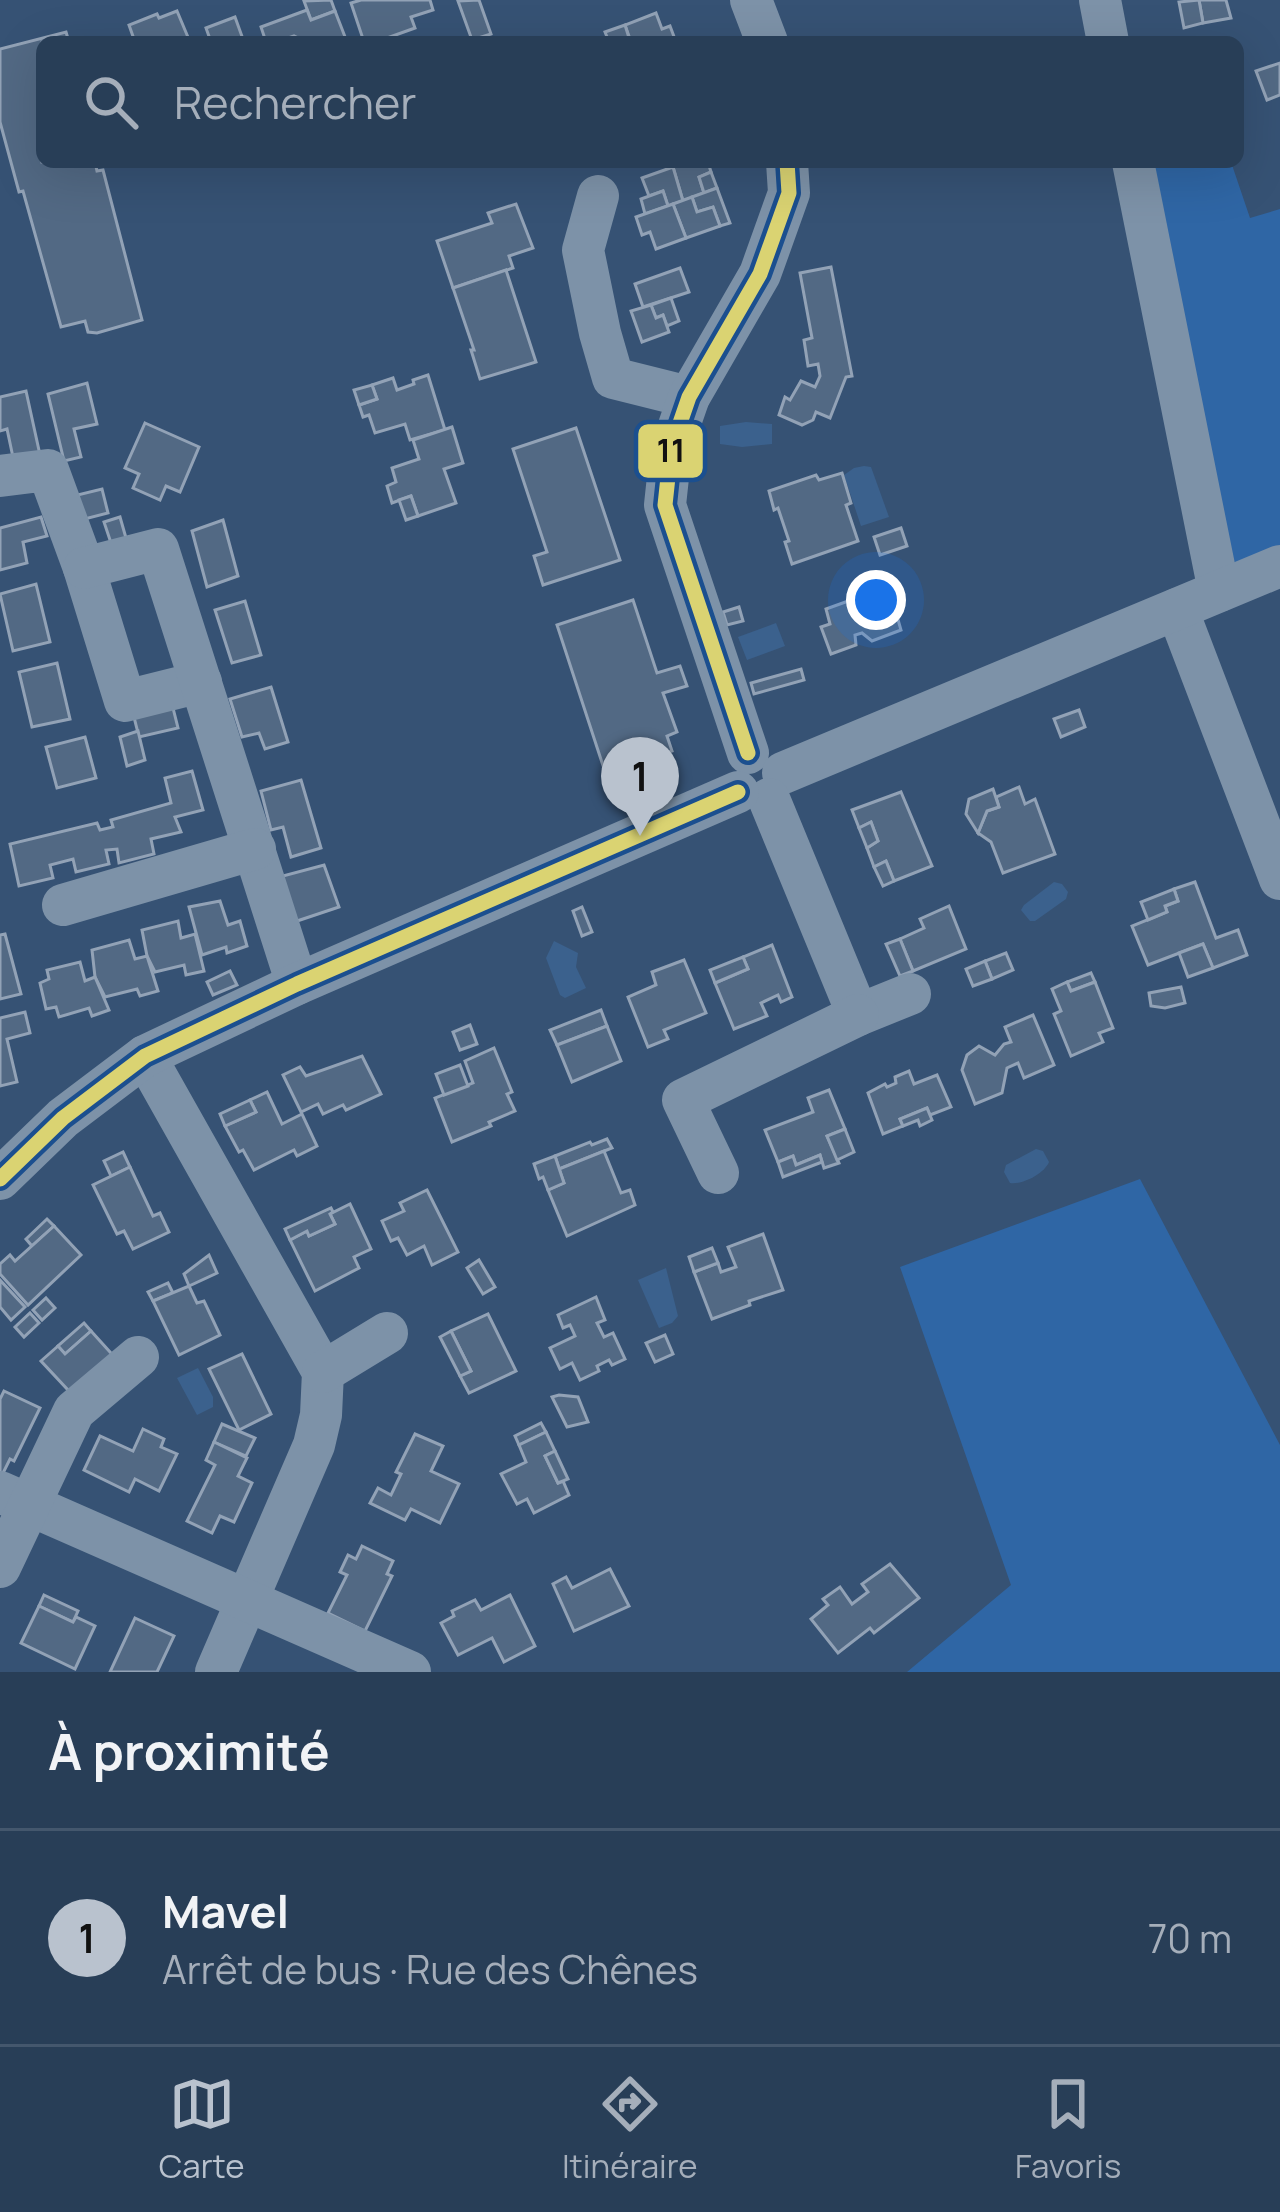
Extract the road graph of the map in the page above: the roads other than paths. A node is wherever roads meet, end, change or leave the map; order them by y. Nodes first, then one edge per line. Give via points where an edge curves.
1 (751, 0) edge
2 (1100, 0) edge
3 (764, 36) edge
4 (1107, 36) edge
5 (787, 168) edge
6 (1133, 168) edge
7 (598, 196) dead end
8 (689, 397) junction
9 (0, 476) edge
10 (1280, 566) edge
11 (84, 568) junction
12 (1220, 592) junction
13 (1177, 609) junction
14 (201, 682) junction
15 (759, 779) junction
16 (255, 849) junction
17 (1280, 879) edge
18 (63, 904) dead end
19 (297, 984) junction
20 (910, 994) dead end
21 (858, 1015) junction
22 (145, 1056) junction
23 (718, 1173) dead end
24 (0, 1179) edge
25 (387, 1333) dead end
26 (138, 1357) dead end
27 (323, 1372) junction
28 (14, 1498) edge
29 (0, 1567) edge
30 (249, 1600) junction
31 (216, 1672) edge
32 (410, 1672) edge

1 - 3 street
2 - 4 street
5 - 8 street via 789,194 760,274
6 - 12 street
7 - 8 street via 583,250 613,378
8 - 15 street via 664,505
9 - 11 street via 48,470
10 - 12 street
11 - 14 street via 158,549
11 - 14 street via 125,701
12 - 13 street
13 - 15 street
13 - 17 street
14 - 16 street
15 - 19 street
15 - 21 street
16 - 18 street
16 - 19 street
19 - 22 street
20 - 21 street
21 - 23 street via 683,1100
22 - 24 street
22 - 27 street
25 - 27 street
26 - 28 street via 74,1411
27 - 30 street via 314,1445
28 - 29 street
28 - 30 street
30 - 31 street
30 - 32 street

